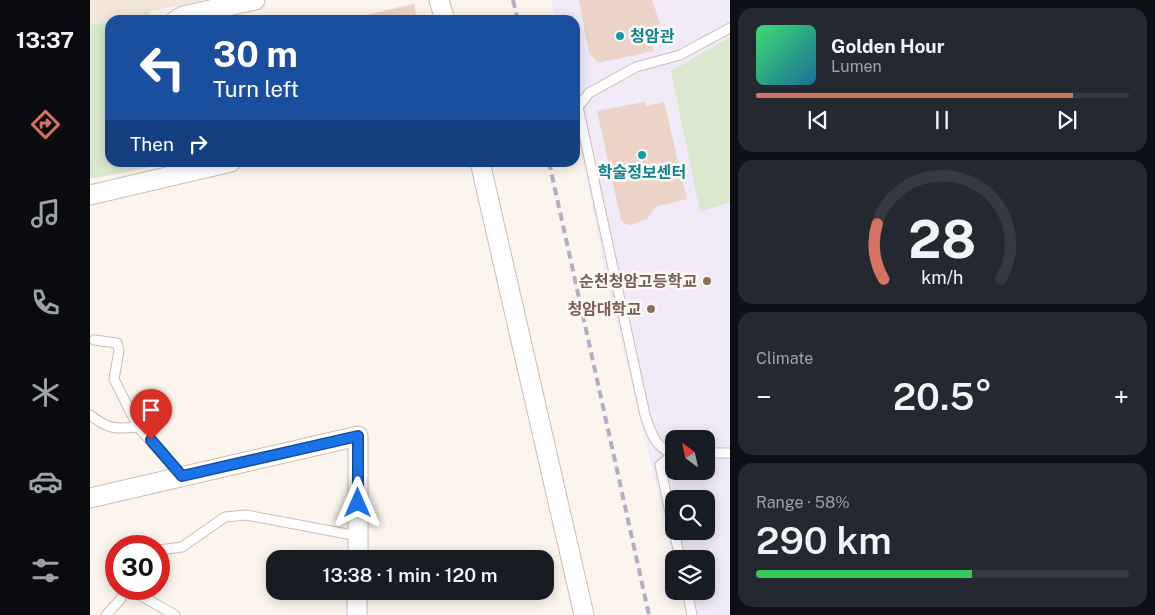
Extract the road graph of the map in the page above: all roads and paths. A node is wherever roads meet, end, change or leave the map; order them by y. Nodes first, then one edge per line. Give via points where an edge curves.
1 (255, 0) edge
2 (439, 0) edge
3 (188, 15) edge
4 (443, 15) edge
5 (730, 28) edge
6 (580, 104) edge
7 (580, 116) edge
8 (187, 167) edge
9 (481, 167) edge
10 (90, 195) edge
11 (94, 340) dead end
12 (90, 415) edge
13 (138, 427) junction
14 (665, 451) edge
15 (715, 453) edge
16 (730, 453) edge
17 (665, 461) edge
18 (182, 476) junction
19 (90, 498) edge
20 (358, 536) junction
21 (170, 549) edge
22 (358, 550) edge
23 (678, 550) edge
24 (120, 600) edge
25 (148, 600) edge
26 (357, 600) edge
27 (689, 600) edge
28 (106, 615) edge
29 (175, 615) edge
30 (357, 615) edge
31 (584, 615) edge
32 (692, 615) edge

1 - 3 street
2 - 4 street
5 - 6 lane via 680,55 636,67 589,93
7 - 14 lane via 645,415 655,442
8 - 10 street
9 - 31 street
11 - 13 lane via 117,343 119,351 114,379
12 - 13 lane via 114,429
13 - 18 lane
15 - 16 lane
17 - 23 lane via 660,465 661,475
18 - 19 street
18 - 20 street via 358,436
20 - 21 lane via 246,515 225,517 182,548
20 - 22 street
24 - 28 lane
25 - 29 lane
26 - 30 street
27 - 32 lane

